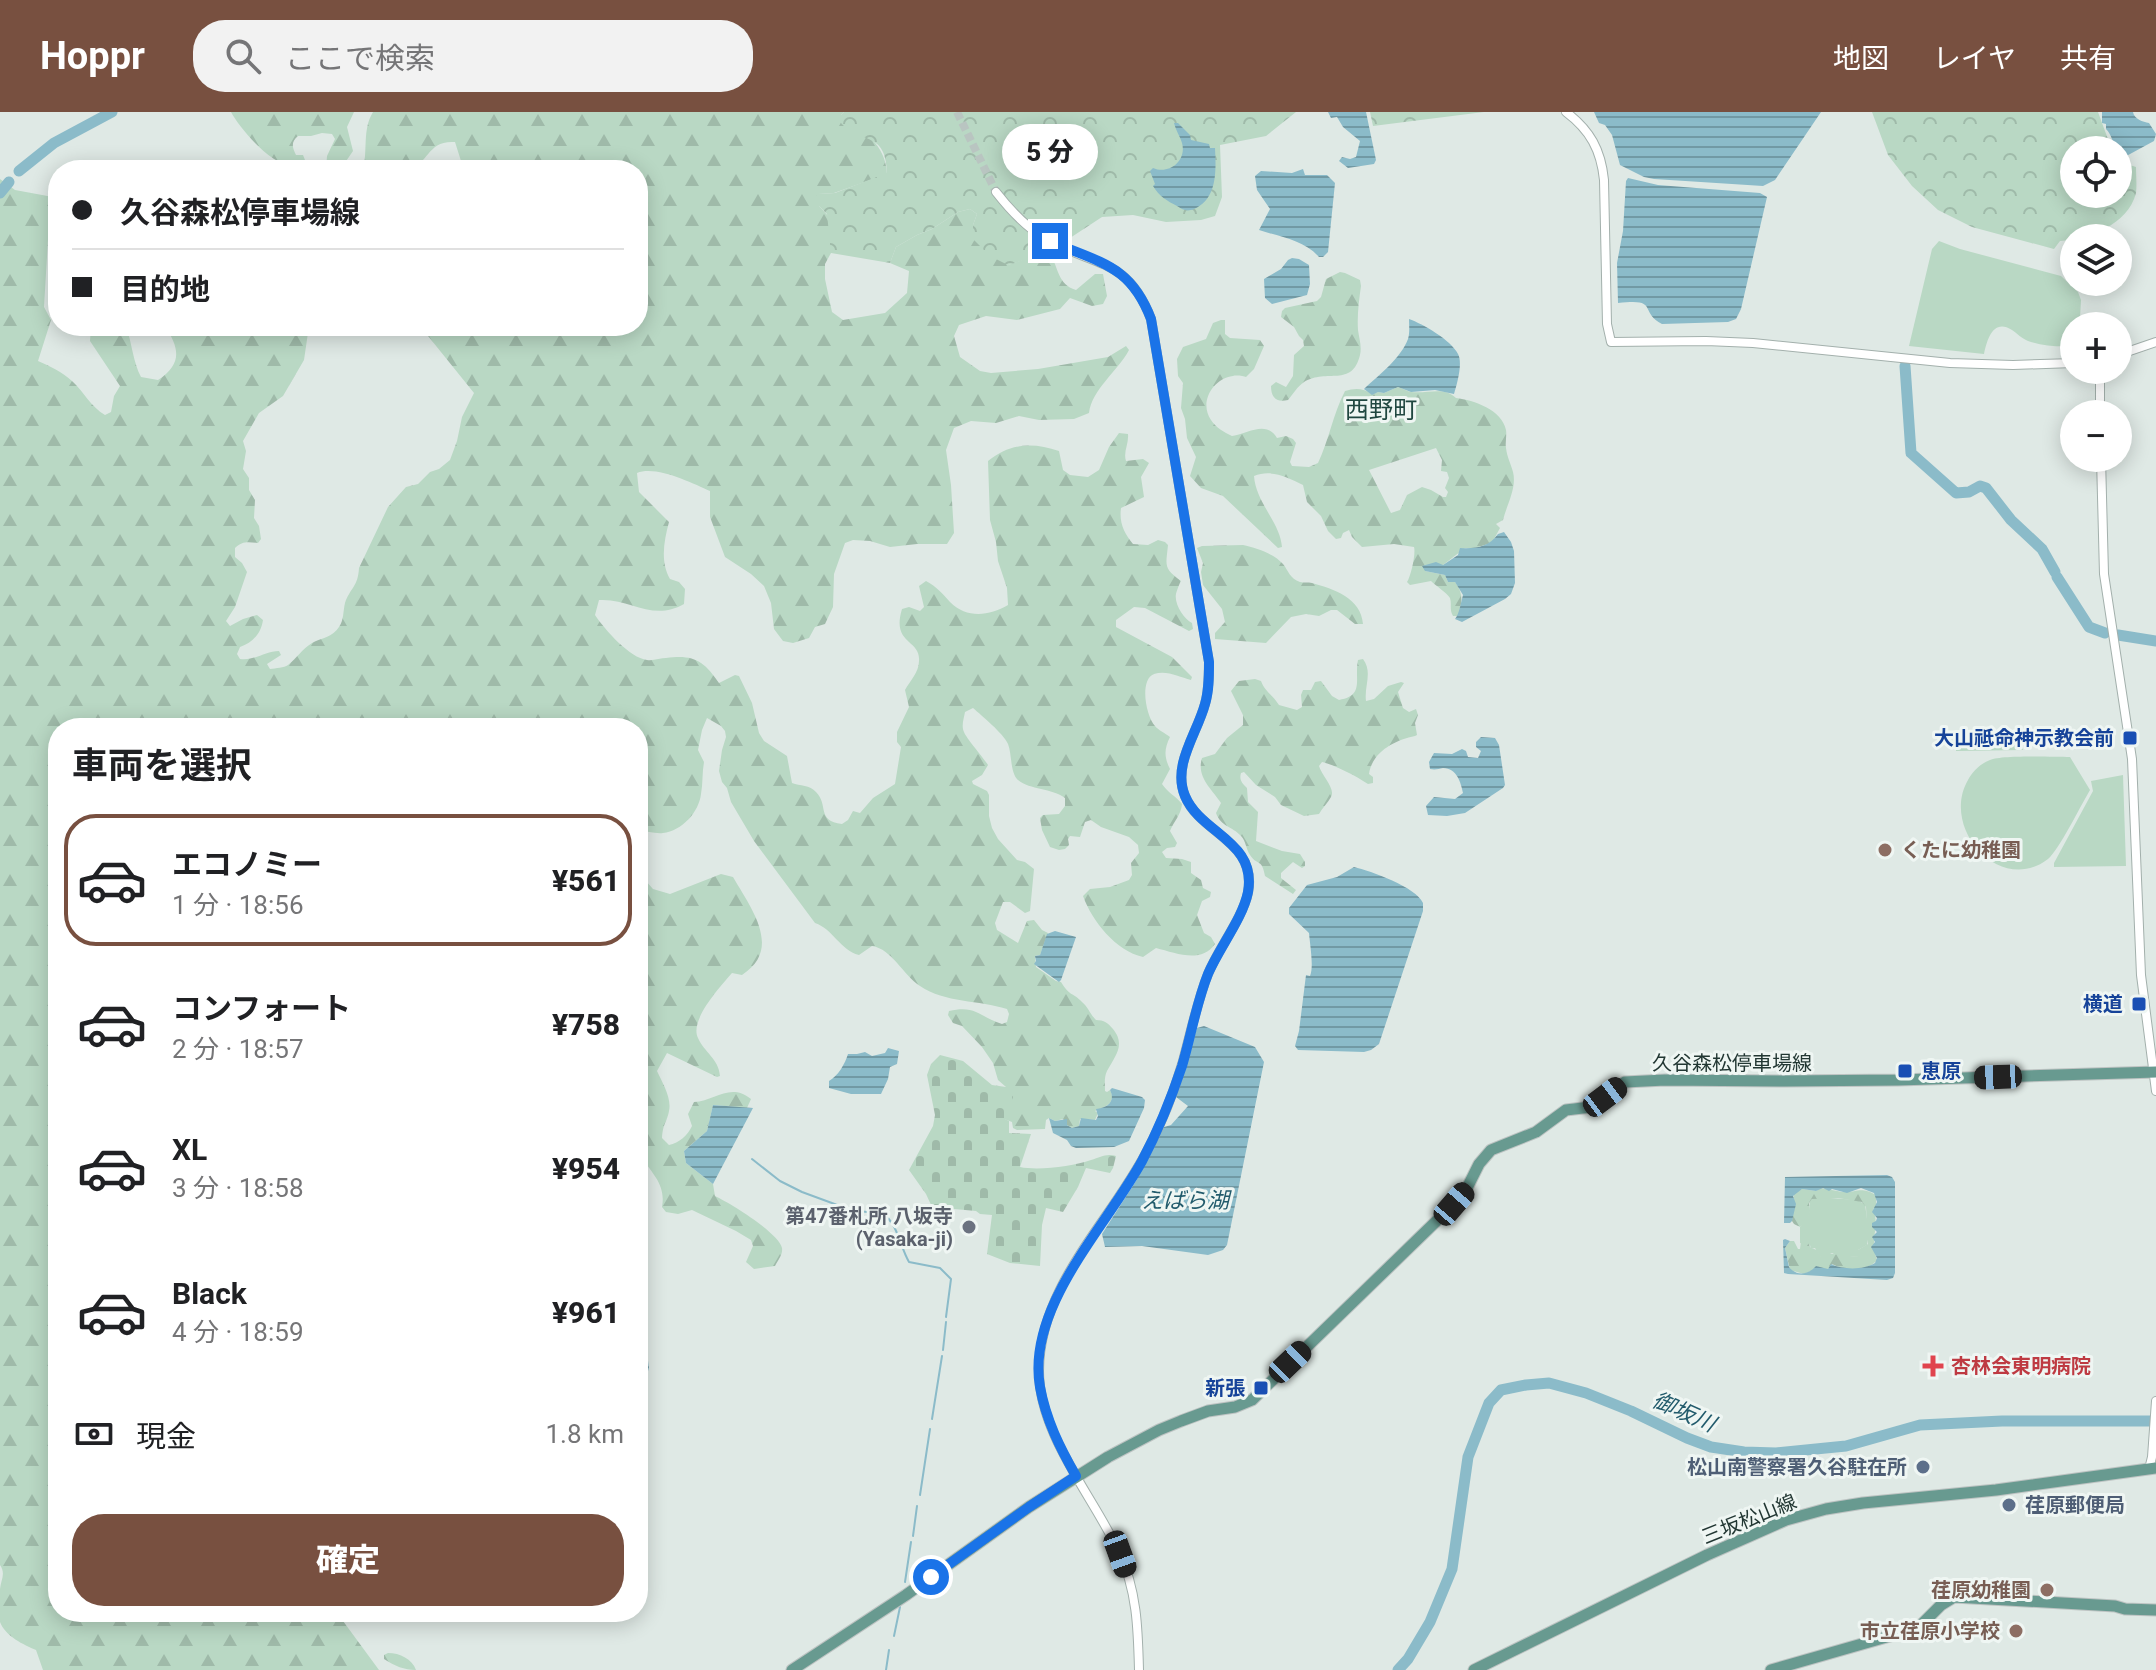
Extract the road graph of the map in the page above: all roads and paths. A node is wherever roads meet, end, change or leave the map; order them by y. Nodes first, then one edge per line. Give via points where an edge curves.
1 (1566, 112) edge
2 (996, 192) tunnel mouth
3 (2156, 342) edge
4 (2132, 350) edge
5 (2060, 363) edge
6 (2101, 472) edge
7 (2155, 1072) edge
8 (2156, 1091) edge
9 (2156, 1401) edge
10 (2156, 1407) edge
11 (2152, 1468) edge
12 (1076, 1476) junction
13 (2156, 1610) edge
14 (792, 1670) edge
15 (1139, 1670) edge
16 (1474, 1670) edge
17 (1771, 1670) edge

1 - 5 street via 1587,131 1601,162 1611,342 1753,343 1950,363
2 - 12 street via 1010,211 1043,237 1124,276 1151,319 1209,662 1208,694 1183,763 1182,788 1196,813 1237,849 1248,876 1244,903 1209,971 1160,1122 1134,1174 1062,1286 1043,1333 1040,1386 1055,1437
3 - 4 street
6 - 7 street via 2104,574 2132,759 2141,975
7 - 8 street
7 - 12 main road, 久谷森松停車場線 via 1625,1082 1591,1107 1566,1110 1536,1132 1487,1153 1454,1204 1252,1400 1159,1430
9 - 10 street
10 - 11 street
11 - 16 main road, 三坂松山線 via 1863,1503 1786,1520
12 - 14 main road, 久谷森松停車場線
12 - 15 street via 1127,1573 1138,1621
13 - 17 main road via 1954,1597 1918,1628

